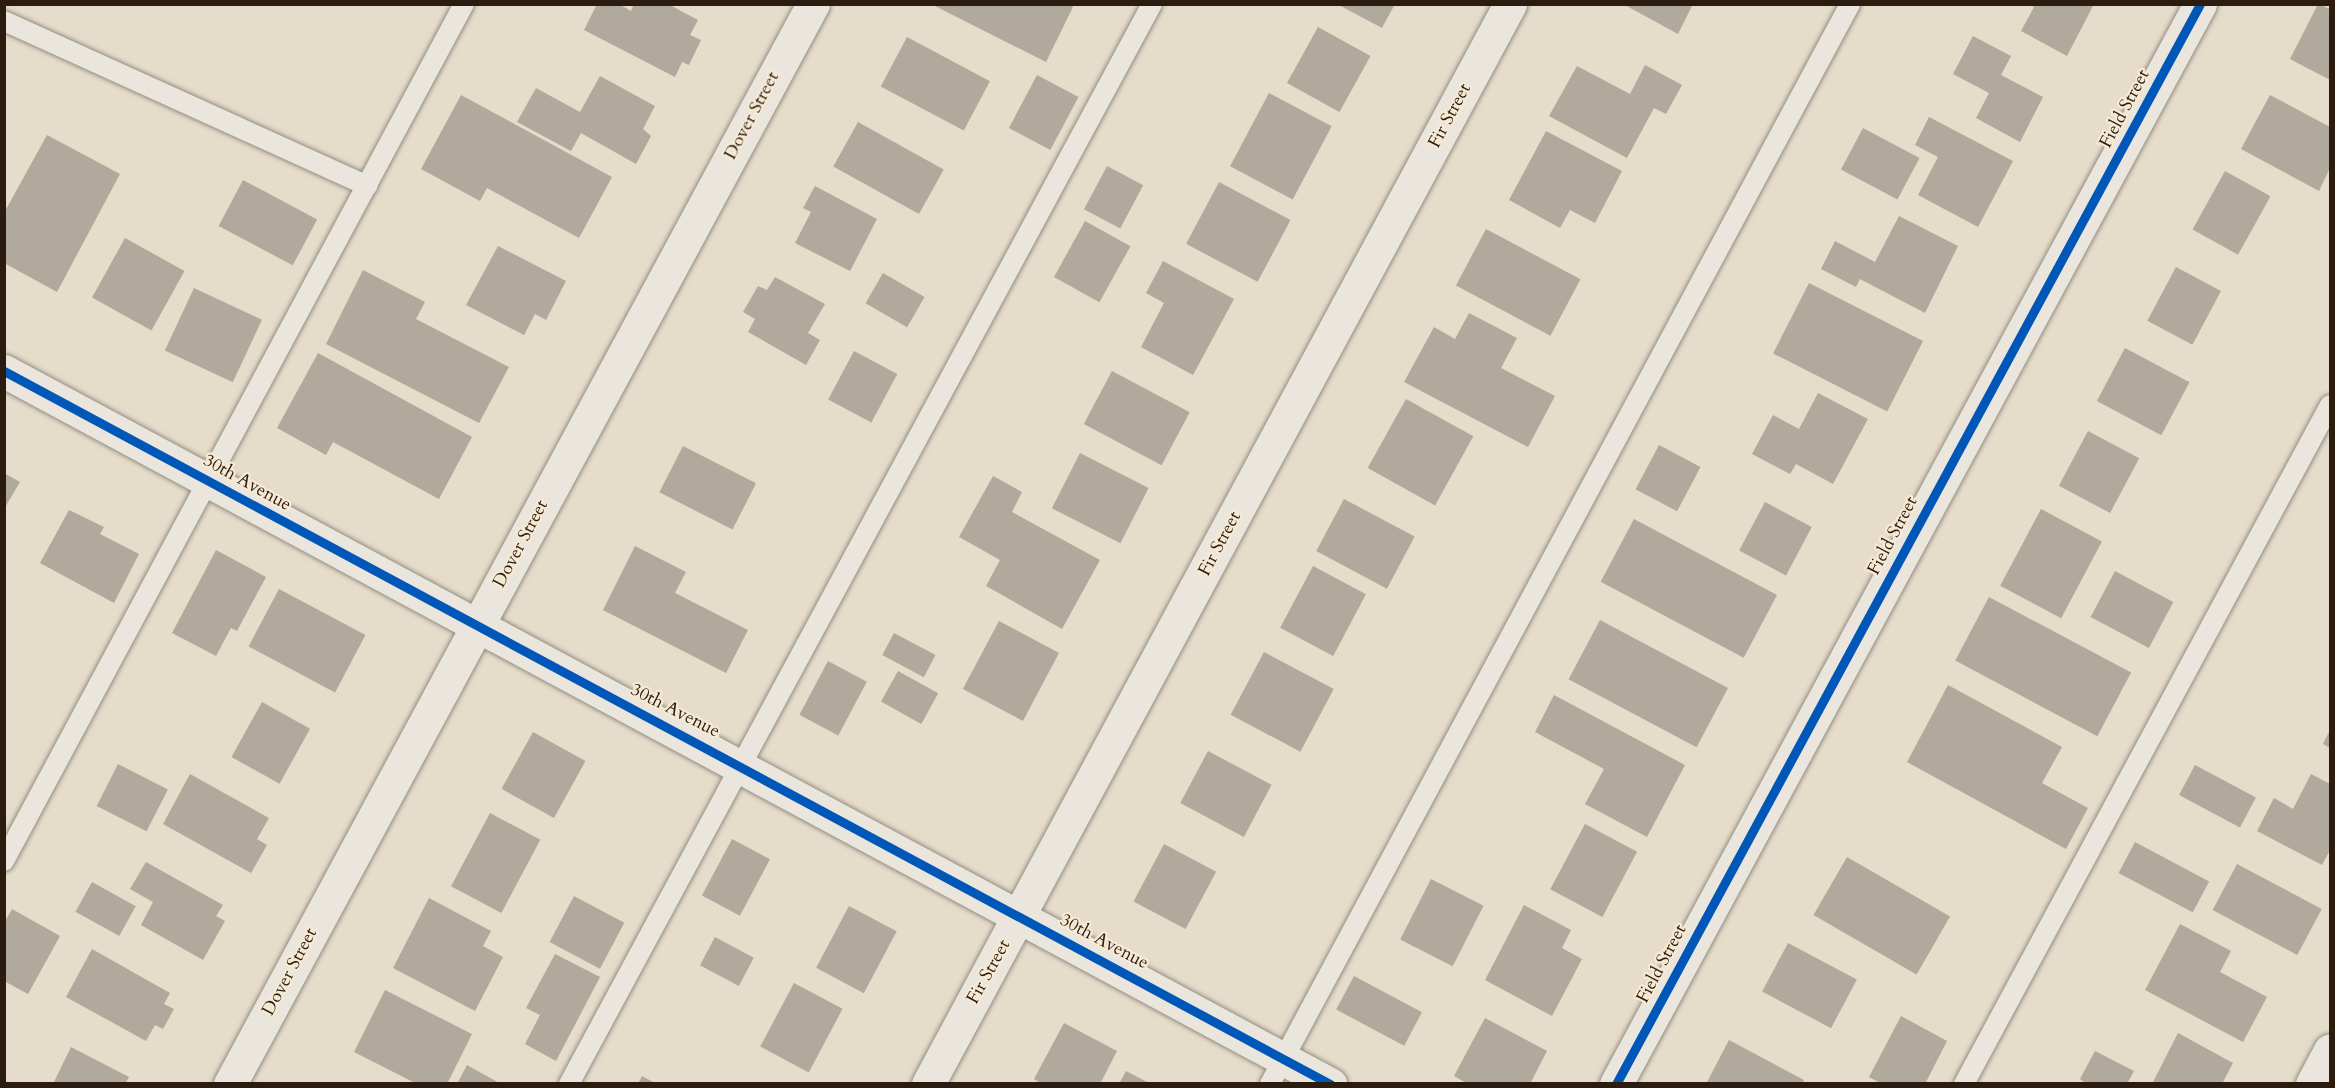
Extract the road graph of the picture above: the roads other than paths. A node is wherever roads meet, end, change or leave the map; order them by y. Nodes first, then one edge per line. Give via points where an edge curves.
1 (464, 4) edge
2 (813, 4) edge
3 (1152, 4) edge
4 (1510, 4) edge
5 (1850, 4) edge
6 (2200, 4) edge
7 (4, 21) edge
8 (367, 186) junction
9 (4, 372) edge
10 (2331, 405) edge
11 (209, 482) junction
12 (476, 627) junction
13 (743, 765) junction
14 (4, 861) edge
15 (1020, 915) junction
16 (2331, 1050) edge
17 (1277, 1071) edge
18 (230, 1083) edge
19 (569, 1083) edge
20 (928, 1083) edge
21 (1330, 1083) edge
22 (1616, 1083) edge
23 (1964, 1083) edge
24 (2312, 1083) edge

1 - 8 lane
2 - 12 street, Dover Street
3 - 13 lane
4 - 15 street, Fir Street
5 - 17 lane
6 - 22 street, Field Street
7 - 8 lane
8 - 11 lane
9 - 11 street, 30th Avenue
10 - 23 lane
11 - 12 street, 30th Avenue
11 - 14 lane
12 - 13 street, 30th Avenue
12 - 18 street, Dover Street
13 - 15 street, 30th Avenue
13 - 19 lane
15 - 17 street, 30th Avenue
15 - 20 street, Fir Street
16 - 24 street
17 - 21 street, 30th Avenue

